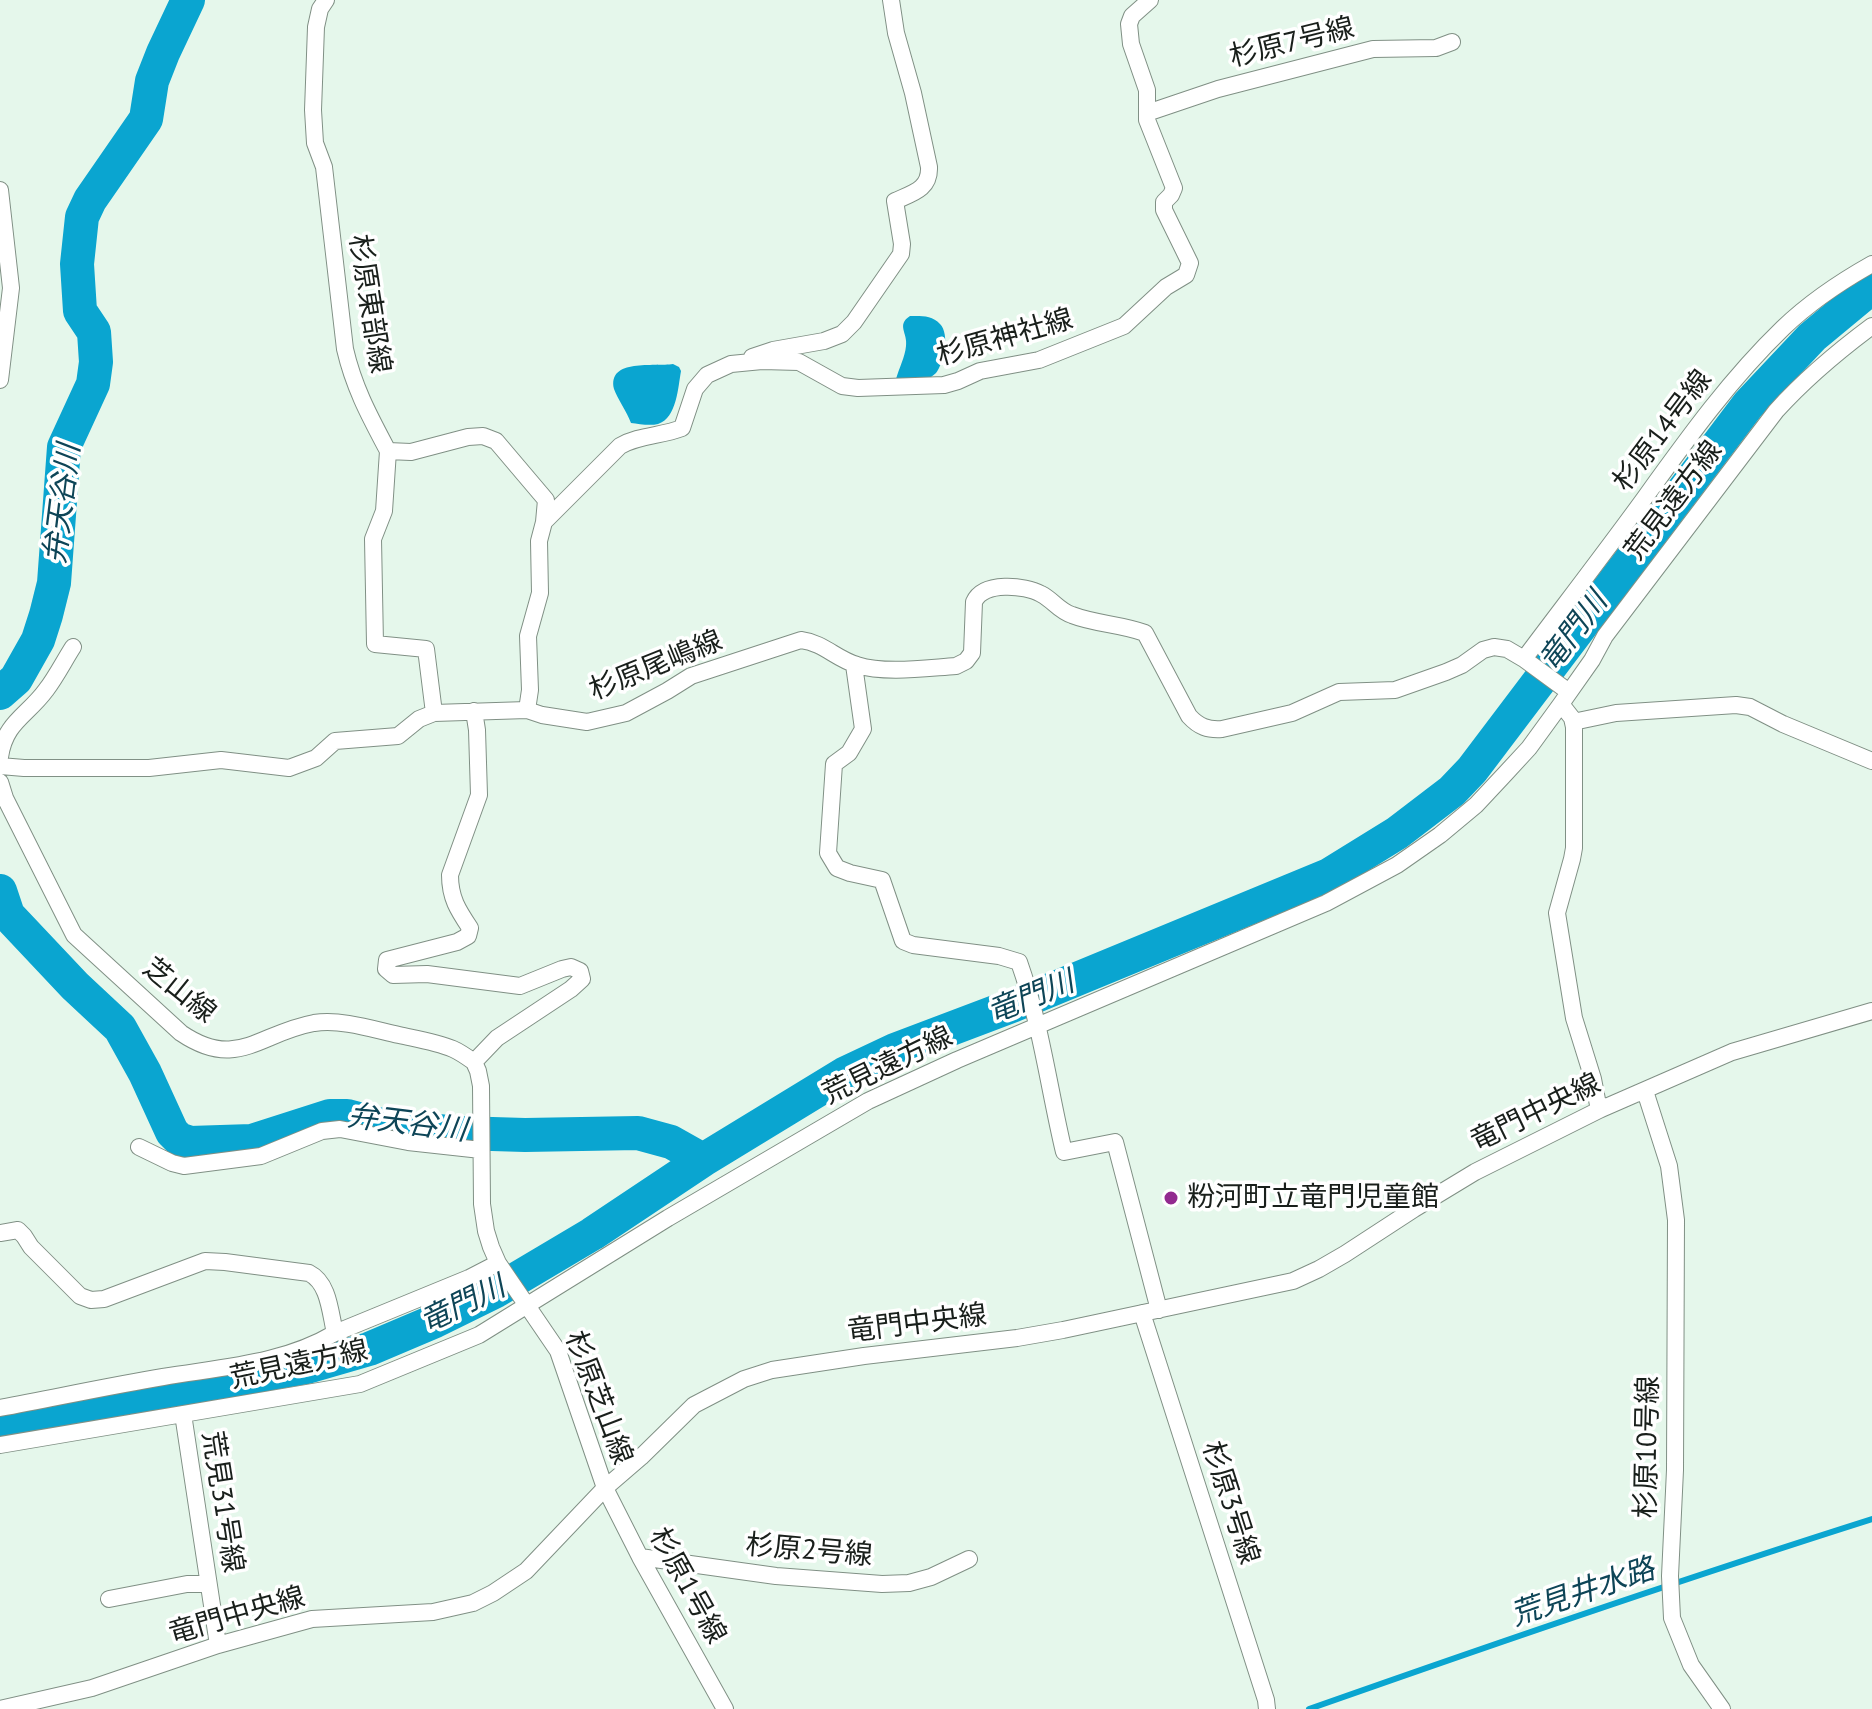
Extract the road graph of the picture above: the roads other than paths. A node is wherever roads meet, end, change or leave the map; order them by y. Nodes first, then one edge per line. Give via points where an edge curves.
1 (326, 0) edge
2 (891, 0) edge
3 (1150, 0) edge
4 (1452, 42) dead end
5 (1147, 113) junction
6 (0, 190) edge
7 (1872, 264) edge
8 (1872, 326) edge
9 (731, 364) junction
10 (0, 380) edge
11 (388, 451) junction
12 (544, 522) junction
13 (73, 647) dead end
14 (1525, 660) junction
15 (854, 665) junction
16 (1564, 694) junction
17 (527, 710) junction
18 (474, 711) junction
19 (434, 713) junction
20 (1573, 722) junction
21 (0, 757) edge
22 (1872, 761) edge
23 (0, 766) edge
24 (0, 782) edge
25 (1872, 1011) edge
26 (1038, 1022) junction
27 (474, 1062) junction
28 (1645, 1091) junction
29 (1599, 1110) junction
30 (139, 1147) dead end
31 (481, 1148) junction
32 (0, 1233) edge
33 (499, 1264) junction
34 (524, 1300) junction
35 (1150, 1311) junction
36 (335, 1333) junction
37 (0, 1408) edge
38 (183, 1414) junction
39 (0, 1445) edge
40 (605, 1488) junction
41 (640, 1557) junction
42 (969, 1559) dead end
43 (208, 1584) junction
44 (109, 1599) dead end
45 (218, 1645) junction
46 (0, 1709) edge
47 (725, 1709) edge
48 (1267, 1709) edge
49 (1722, 1709) edge

1 - 11 street, 杉原東部線 via 318,18 314,57 315,143 324,167 351,375
2 - 9 street via 930,175 925,185 895,201 901,254 842,334
3 - 5 street, 杉原神社線 via 1129,24 1147,90
4 - 5 street, 杉原7号線 via 1436,48 1373,49
5 - 9 street, 杉原神社線 via 1174,188 1164,210 1190,263 1186,275 1124,326 1039,360 980,371 944,385 858,388 842,386 799,362
6 - 10 street via 11,288
7 - 14 street, 杉原14号線 via 1807,306 1747,366
8 - 16 street, 荒見遠方線 via 1837,351 1776,411
9 - 12 street, 杉原神社線 via 707,375 695,389 682,428 620,446
11 - 12 street via 411,452 468,437 496,441 546,500
11 - 19 street via 384,511 373,539 375,644 426,649
12 - 17 street via 540,593 528,636
13 - 21 street via 45,692 10,727
14 - 15 street, 杉原尾嶋線 via 1494,647 1395,690 1339,692 1292,713 1211,730 1189,716 1145,633 1073,616 1030,590 1000,587 977,595 972,653 966,661 932,668
14 - 16 street, 杉原尾嶋線
15 - 17 street, 杉原尾嶋線 via 815,642 801,640 691,676 626,713 587,722
15 - 26 street via 863,729 849,753 834,764 828,853 837,868 882,880 903,941 1019,962
16 - 20 street, 杉原尾嶋線
16 - 26 street, 荒見遠方線 via 1529,748 1476,805 1397,865 1326,903
17 - 18 street, 杉原尾嶋線
18 - 19 street, 杉原尾嶋線
18 - 27 street via 479,795 450,875 458,912 470,928 468,936 387,960 386,969 393,975 520,986 571,967 582,979 497,1038
19 - 23 street, 杉原尾嶋線 via 398,736 335,741 316,758 289,768 221,760 149,768
20 - 22 street via 1616,713 1736,705
20 - 29 street via 1574,848 1557,913 1574,1018
24 - 27 street, 芝山線 via 74,935 196,1043 234,1050 290,1029 343,1023 455,1050
25 - 28 street, 竜門中央線 via 1732,1052
26 - 34 street, 荒見遠方線 via 868,1101 579,1275
26 - 35 street, 杉原3号線 via 1064,1152 1115,1142
27 - 31 street, 杉原芝山線 via 481,1086
28 - 29 street, 竜門中央線
28 - 49 street, 杉原10号線 via 1669,1166 1676,1220 1672,1618 1691,1665
29 - 35 street, 竜門中央線 via 1475,1172 1293,1281
30 - 31 street via 184,1166 261,1156 340,1129
31 - 33 street, 杉原芝山線 via 486,1231
32 - 36 street via 18,1230 80,1296 91,1300 205,1261 309,1273 325,1289
33 - 34 street, 杉原芝山線
33 - 36 street
34 - 38 street, 荒見遠方線 via 479,1335 360,1384
34 - 40 street, 杉原芝山線 via 558,1351
35 - 40 street, 竜門中央線 via 1017,1338 864,1356 744,1379 694,1405
35 - 48 street, 杉原3号線
36 - 37 street via 267,1360
38 - 39 street, 荒見遠方線
38 - 43 street, 荒見31号線
40 - 41 street, 杉原1号線
40 - 45 street, 竜門中央線 via 526,1571 473,1603 433,1612 312,1619
41 - 42 street, 杉原2号線 via 882,1584 931,1577
41 - 47 street, 杉原1号線
43 - 44 street
43 - 45 street, 荒見31号線
45 - 46 street, 竜門中央線 via 92,1688

